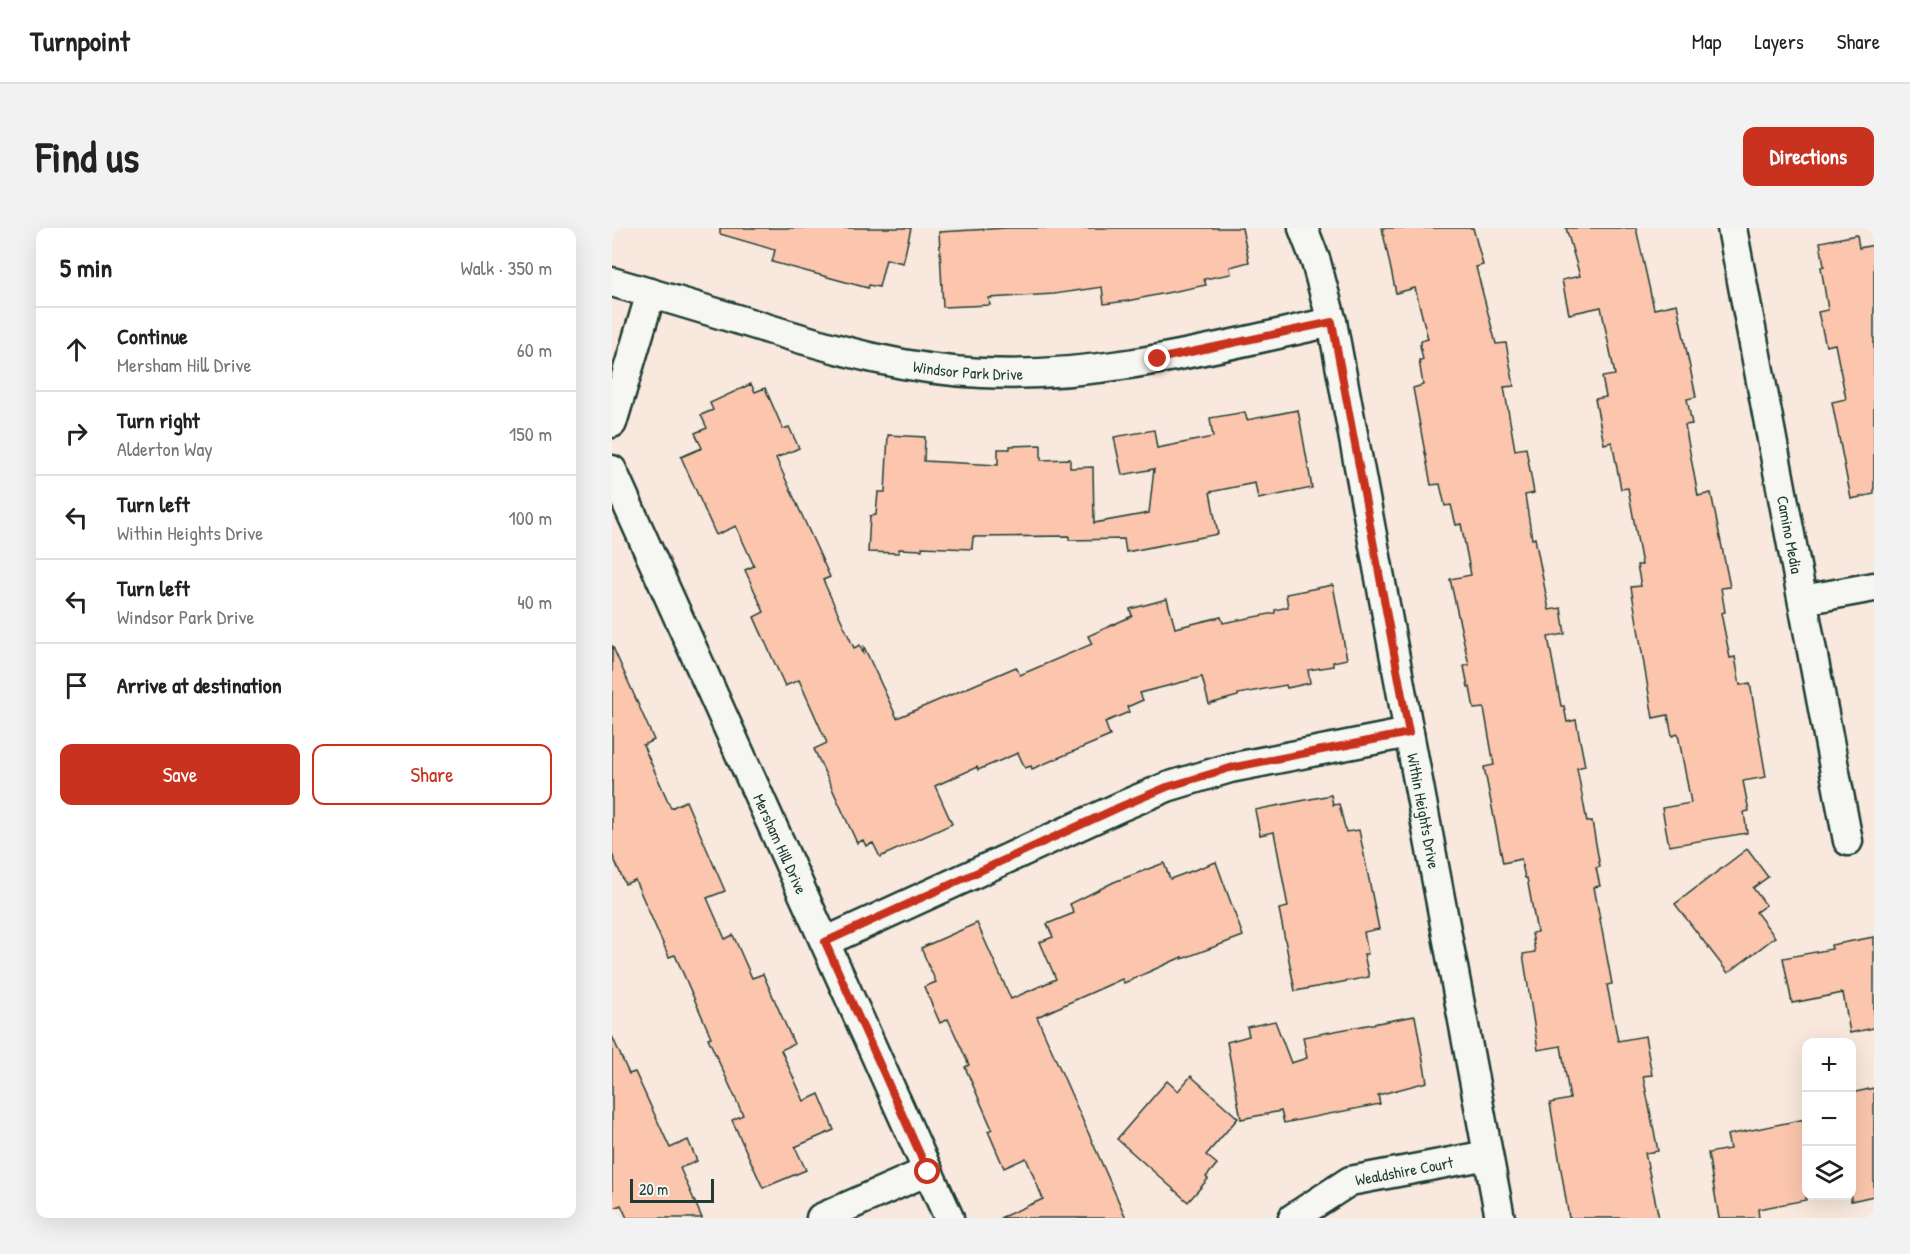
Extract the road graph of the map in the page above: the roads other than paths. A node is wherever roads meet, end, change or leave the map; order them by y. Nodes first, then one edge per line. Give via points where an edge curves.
1 (1303, 228) edge
2 (1732, 228) edge
3 (612, 282) edge
4 (651, 293) junction
5 (1332, 322) junction
6 (612, 423) edge
7 (612, 470) edge
8 (1874, 587) edge
9 (1803, 600) junction
10 (1409, 733) junction
11 (1848, 841) dead end
12 (825, 942) junction
13 (1488, 1155) junction
14 (928, 1172) junction
15 (821, 1218) edge
16 (949, 1218) edge
17 (1293, 1218) edge
18 (1500, 1218) edge

1 - 5 street, Within Heights Drive
2 - 9 street, Camino Media
3 - 4 street, Windsor Park Drive
4 - 5 street, Windsor Park Drive via 852,354 981,374 1099,369
4 - 6 street
5 - 10 street, Within Heights Drive
7 - 12 street, Mersham Hill Drive
8 - 9 street
9 - 11 street, Camino Media
10 - 12 street via 1230,768 1167,787
10 - 13 street, Within Heights Drive
12 - 14 street, Mersham Hill Drive
13 - 17 street, Wealdshire Court via 1350,1181
13 - 18 street, Within Heights Drive
14 - 15 street
14 - 16 street, Mersham Hill Drive

